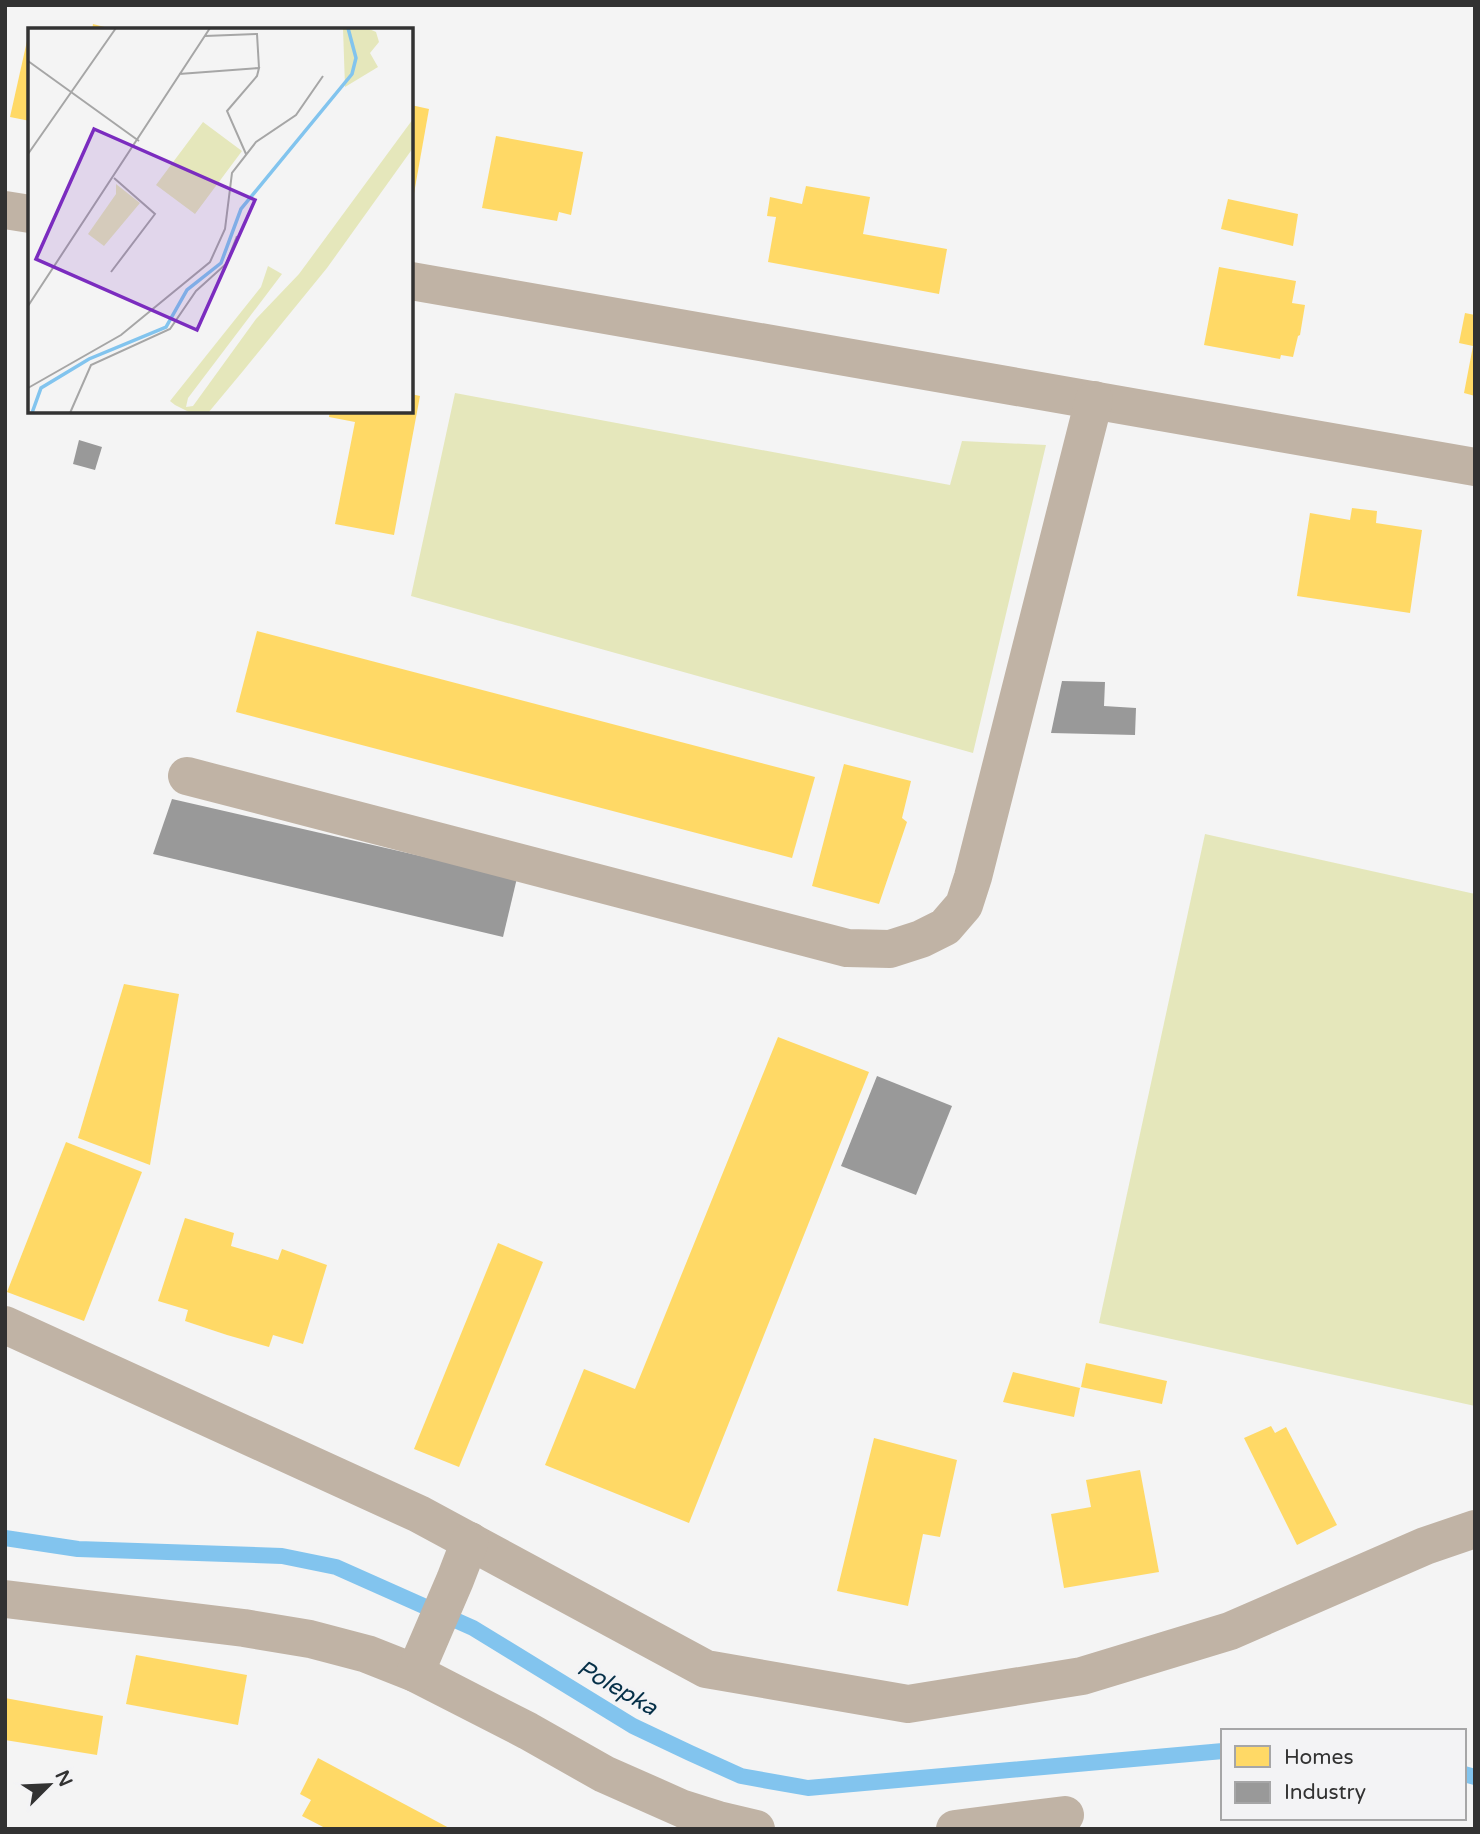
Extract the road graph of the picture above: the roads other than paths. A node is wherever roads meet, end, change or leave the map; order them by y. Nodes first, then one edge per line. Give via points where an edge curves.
1 (5, 210) edge
2 (28, 214) edge
3 (413, 281) edge
4 (1094, 400) junction
5 (1475, 467) edge
6 (187, 775) dead end
7 (5, 1325) edge
8 (1475, 1529) edge
9 (470, 1541) junction
10 (5, 1599) edge
11 (422, 1658) junction
12 (1065, 1815) dead end
13 (756, 1829) edge
14 (955, 1829) edge

1 - 2 street
3 - 4 street
4 - 5 street
4 - 6 street via 973,877 964,905 945,927 921,939 890,949 847,948
7 - 9 street
8 - 9 street via 1424,1546 1230,1631 1082,1676 908,1704 706,1669
9 - 11 street
10 - 11 street via 244,1628 367,1654
11 - 13 street via 528,1731 604,1774 683,1809
12 - 14 street

